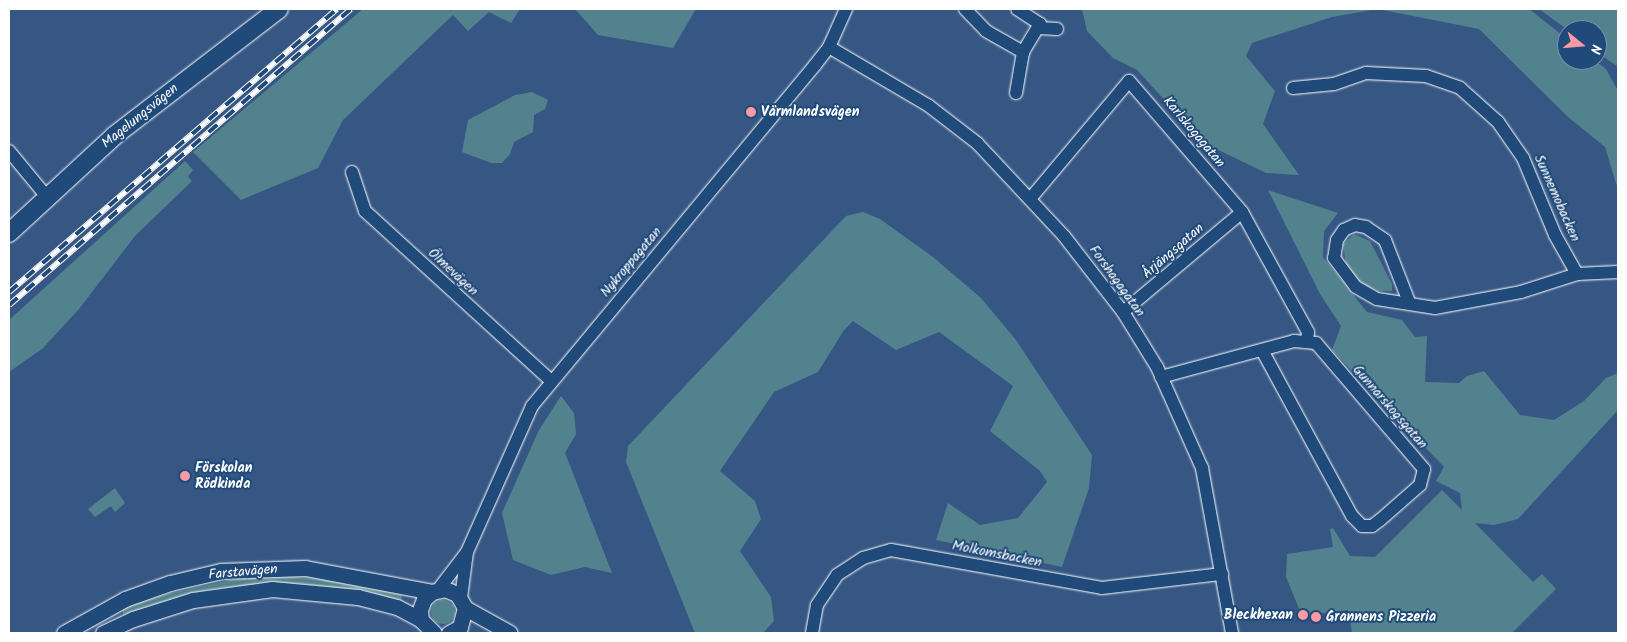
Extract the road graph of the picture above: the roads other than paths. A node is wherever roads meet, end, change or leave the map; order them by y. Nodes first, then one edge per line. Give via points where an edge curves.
1 (279, 9) edge
2 (846, 9) edge
3 (965, 9) edge
4 (1017, 9) edge
5 (1039, 28) junction
6 (1057, 28) dead end
7 (829, 47) junction
8 (1023, 52) junction
9 (1293, 88) dead end
10 (1016, 93) dead end
11 (9, 151) edge
12 (352, 172) dead end
13 (47, 197) junction
14 (1030, 200) junction
15 (1242, 212) junction
16 (9, 233) edge
17 (1618, 272) edge
18 (1577, 274) junction
19 (1409, 302) junction
20 (1124, 312) junction
21 (1307, 340) junction
22 (1262, 350) junction
23 (1162, 377) junction
24 (551, 381) junction
25 (467, 552) junction
26 (1222, 574) junction
27 (435, 591) junction
28 (463, 603) junction
29 (101, 610) junction
30 (421, 620) junction
31 (108, 632) edge
32 (64, 633) edge
33 (434, 633) edge
34 (454, 633) edge
35 (510, 633) edge
36 (812, 633) edge
37 (1232, 633) edge

1 - 13 main road, Magelungsvägen via 156,102
2 - 7 street, Nykroppagatan
3 - 8 street via 986,31
4 - 5 street via 1036,20
5 - 6 street
5 - 8 street
7 - 14 street, Forshagagatan via 937,112 977,142
7 - 24 street, Nykroppagatan
8 - 10 street
9 - 18 street, Sunnemobacken via 1334,84 1366,73 1426,76 1460,88 1498,122 1524,158 1552,228
11 - 13 street
12 - 24 street, Ölmevägen via 365,211
13 - 16 main road, Magelungsvägen
14 - 15 street, Karlskogagatan via 1129,81
14 - 20 street, Forshagagatan via 1094,272
15 - 20 street, Årjängsgatan
15 - 21 street, Karlskogagatan via 1308,332
17 - 18 street
18 - 19 street via 1520,292 1448,307 1435,308
19 - 19 street via 1385,240 1366,227 1355,225 1344,230 1337,240 1334,258 1344,274 1356,287 1377,298
20 - 23 street, Forshagagatan
21 - 22 street
21 - 22 street, Gunnarskogsgatan via 1316,343 1424,469 1420,485 1372,526 1362,526 1352,516
22 - 23 street
23 - 26 street, Forshagagatan via 1202,468
24 - 25 street, Nykroppagatan via 520,428
25 - 27 street, Nykroppagatan
25 - 28 street, Nykroppagatan
26 - 36 street, Molkomsbacken via 1102,588 892,550 863,558 837,575 817,605
26 - 37 street, Forshagagatan
27 - 28 street, Farstavägen via 451,591
27 - 29 street, Farstavägen via 328,571 269,568 221,571 170,583
27 - 30 street via 422,604
28 - 34 street via 465,617
28 - 35 street, Farstavägen
29 - 31 street
29 - 32 street, Farstavägen
30 - 31 street, Farstavägen via 397,607 358,597 272,589 194,600
30 - 33 street, Farstavägen

